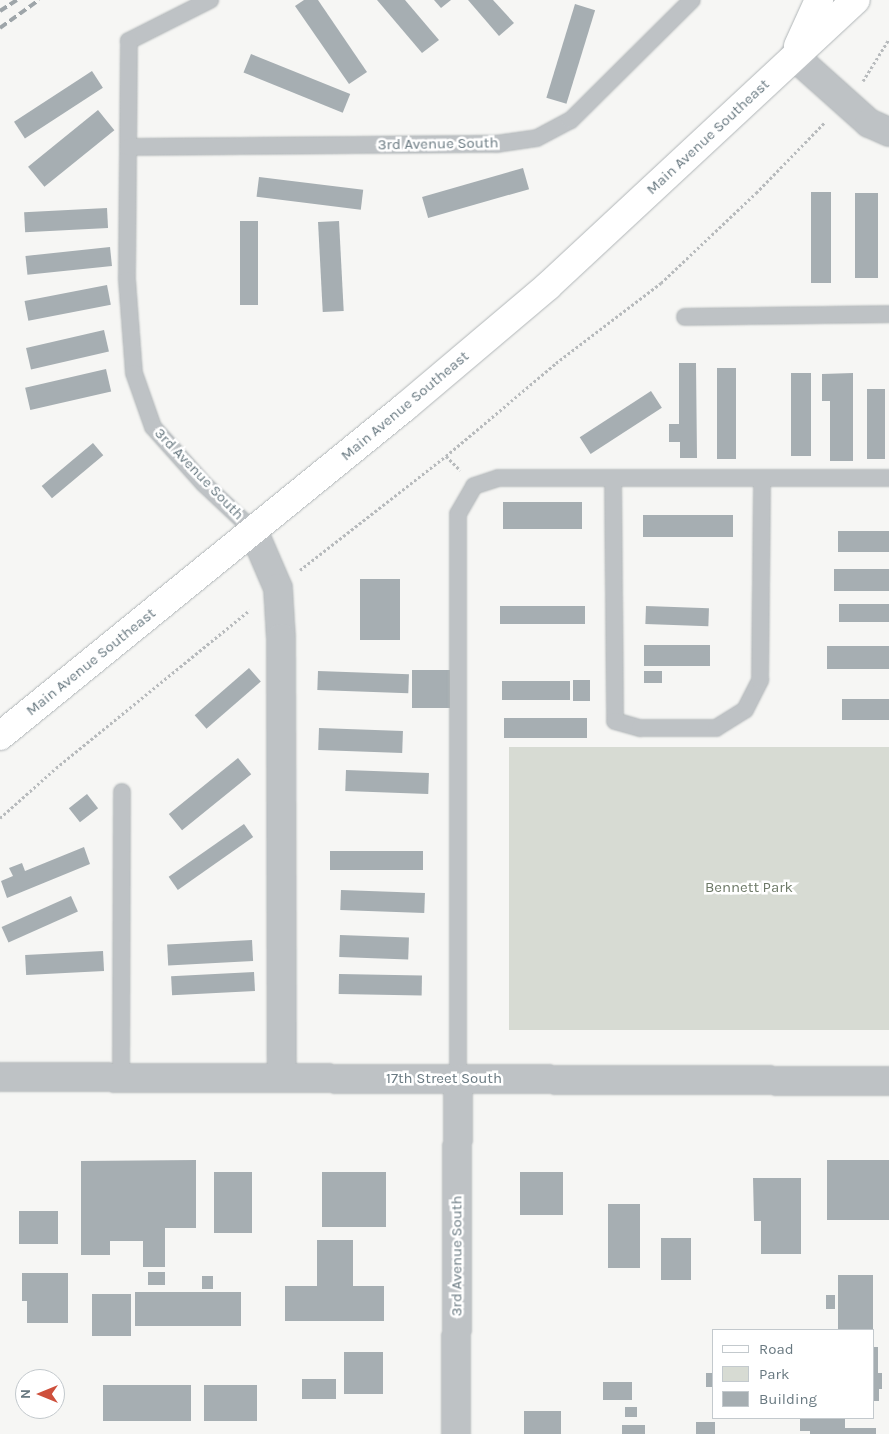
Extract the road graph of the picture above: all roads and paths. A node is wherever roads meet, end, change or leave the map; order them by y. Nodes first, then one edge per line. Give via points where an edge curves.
1 (210, 0) edge
2 (692, 0) edge
3 (819, 0) edge
4 (856, 0) edge
5 (889, 39) edge
6 (794, 56) junction
7 (844, 101) junction
8 (889, 132) edge
9 (128, 147) junction
10 (889, 314) edge
11 (685, 316) dead end
12 (613, 478) junction
13 (762, 478) junction
14 (889, 478) edge
15 (253, 530) junction
16 (278, 588) junction
17 (0, 736) edge
18 (122, 792) dead end
19 (0, 818) edge
20 (0, 1077) edge
21 (120, 1077) junction
22 (282, 1078) junction
23 (458, 1079) junction
24 (889, 1081) edge
25 (456, 1434) edge

1 - 9 lane, 3rd Avenue South via 130,41
2 - 9 lane, 3rd Avenue South via 571,120 537,138 496,144
3 - 6 main road, Main Avenue Southeast
4 - 6 main road, Main Avenue Southeast
5 - 7 path via 868,76
6 - 7 street
6 - 15 main road, Main Avenue Southeast via 548,286 406,407
7 - 8 street via 869,122
7 - 16 path via 756,193 661,283 556,363 446,456
9 - 15 lane, 3rd Avenue South via 128,280 134,373 153,427 204,484
10 - 11 lane
12 - 13 lane
12 - 13 lane via 615,721 640,728 716,728 745,710 760,680
12 - 23 lane via 499,478 474,486 458,514
13 - 14 lane
15 - 16 street
15 - 17 main road, Main Avenue Southeast
16 - 19 path via 56,768
16 - 22 street via 281,638
18 - 21 lane
20 - 21 street, 17th Street South
21 - 22 street, 17th Street South
22 - 23 street, 17th Street South
23 - 24 street, 17th Street South
23 - 25 street, 3rd Avenue South

